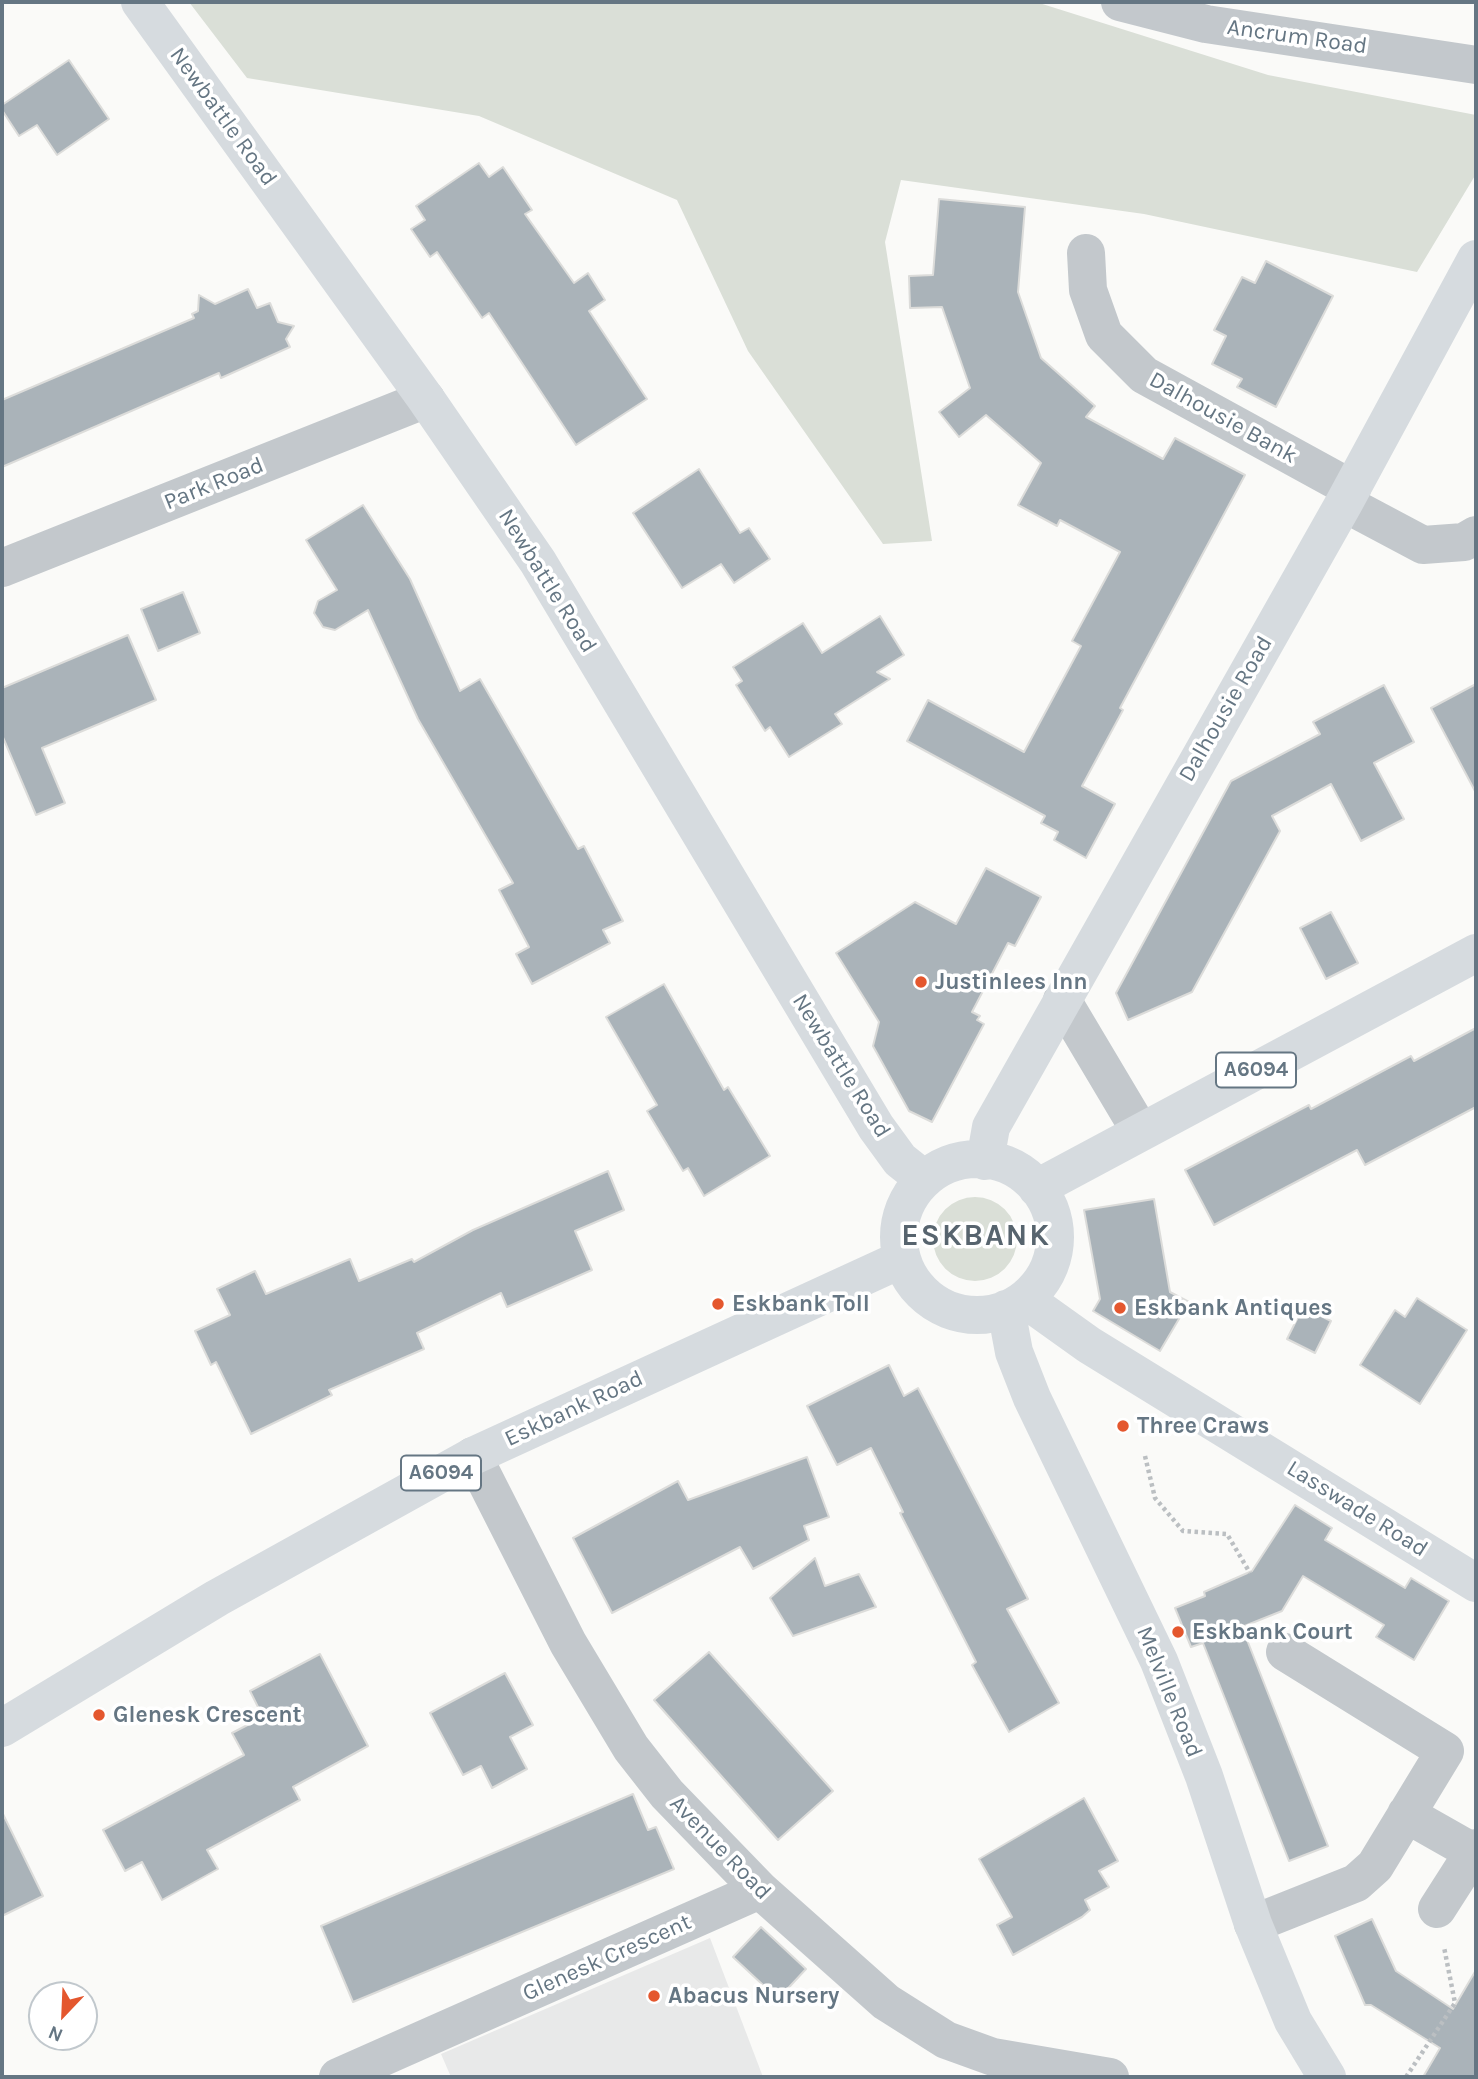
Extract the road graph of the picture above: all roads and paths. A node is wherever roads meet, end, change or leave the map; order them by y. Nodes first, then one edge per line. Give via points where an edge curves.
1 (140, 2) edge
2 (1120, 2) edge
3 (1476, 65) edge
4 (1086, 253) dead end
5 (1472, 276) edge
6 (426, 399) junction
7 (1348, 496) junction
8 (1476, 535) edge
9 (2, 568) edge
10 (1476, 953) edge
11 (1062, 1000) junction
12 (1140, 1131) junction
13 (985, 1161) junction
14 (924, 1179) junction
15 (1037, 1188) junction
16 (902, 1258) junction
17 (1016, 1305) junction
18 (473, 1456) junction
19 (1145, 1456) dead end
20 (1250, 1573) dead end
21 (1476, 1583) edge
22 (1285, 1652) dead end
23 (2, 1728) edge
24 (1406, 1814) junction
25 (1475, 1850) edge
26 (760, 1891) junction
27 (1437, 1909) joint
28 (1254, 1924) junction
29 (338, 2077) edge
30 (1111, 2077) edge
31 (1327, 2077) edge
32 (1406, 2077) edge

1 - 6 main road, Newbattle Road
2 - 3 street, Ancrum Road via 1206,24
4 - 7 street, Dalhousie Bank via 1088,290 1104,334 1144,375
5 - 7 main road, Dalhousie Road
6 - 9 street, Park Road
6 - 14 main road, Newbattle Road via 538,562 876,1127 900,1160
7 - 8 street, Dalhousie Bank via 1423,545 1464,542
7 - 11 main road, Dalhousie Road
10 - 12 main road, A6094
11 - 12 street
11 - 13 main road, Dalhousie Road via 991,1127
12 - 15 main road, A6094
13 - 14 main road via 952,1163
13 - 15 main road via 1025,1175
14 - 16 main road via 911,1193 897,1226
15 - 17 main road via 1055,1226 1054,1244 1049,1267
16 - 17 main road via 927,1296 946,1307 968,1313
16 - 18 main road, Eskbank Road / A6094
17 - 21 main road, Lasswade Road via 1089,1345
17 - 28 main road, Melville Road via 1014,1352 1159,1661
18 - 23 main road, Eskbank Road / A6094 via 217,1598
18 - 26 street, Avenue Road via 568,1643 631,1748 667,1794
19 - 20 path via 1155,1498 1183,1531 1227,1534
22 - 24 street via 1445,1751
24 - 25 street
24 - 28 street via 1376,1866 1356,1883
25 - 27 street
26 - 29 street, Glenesk Crescent
26 - 30 street, Avenue Road via 886,2002 946,2040 993,2057
27 - 32 path via 1455,2003
28 - 31 main road, Melville Road via 1293,2021

